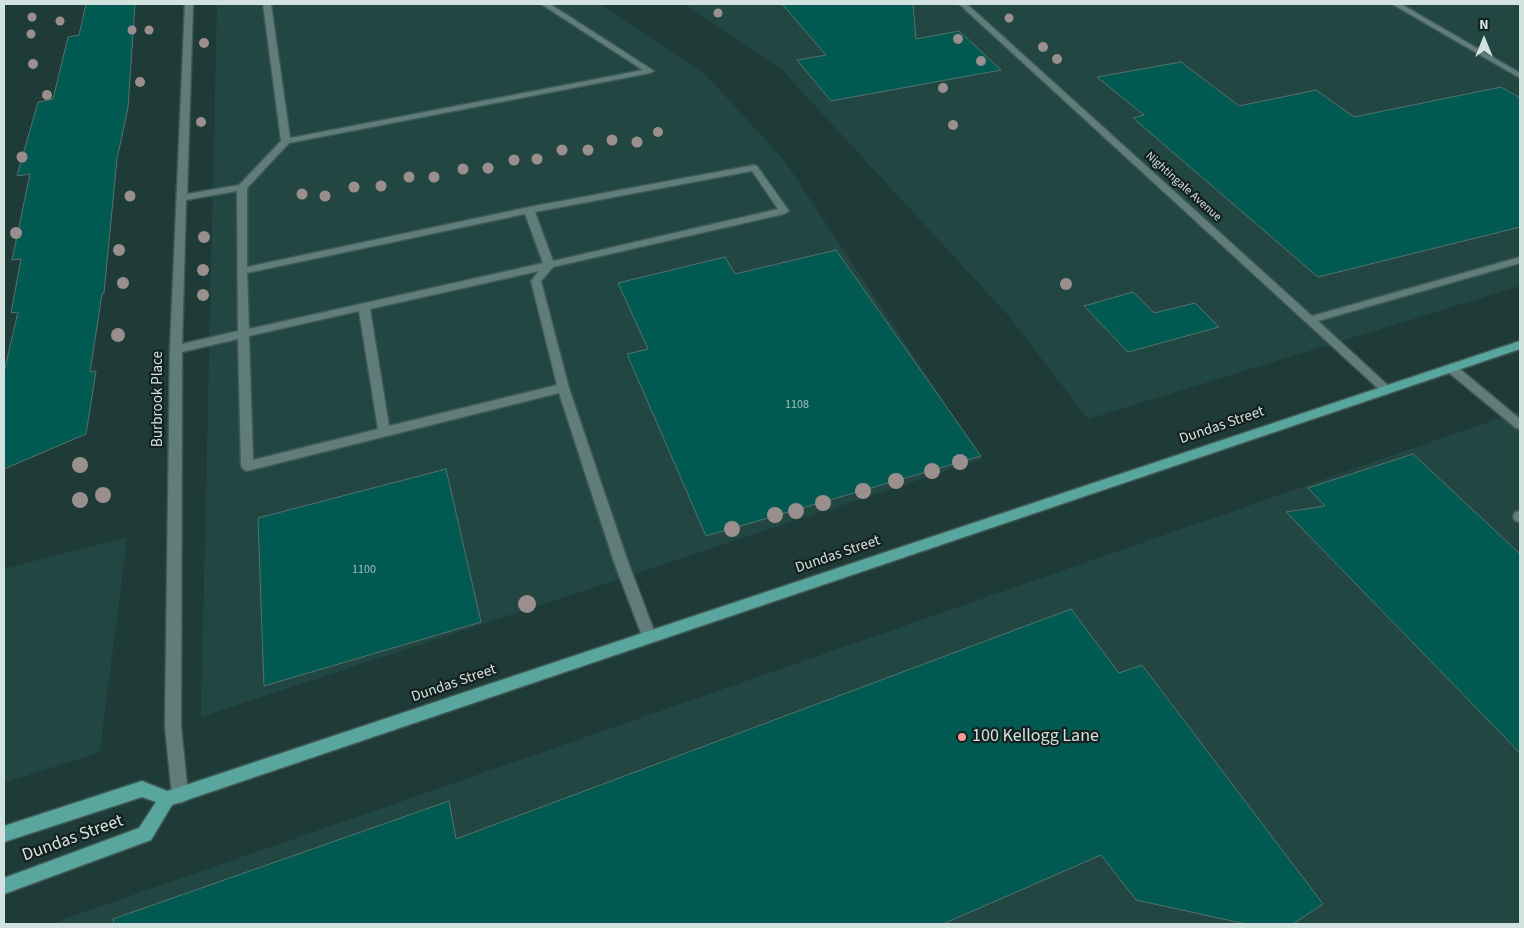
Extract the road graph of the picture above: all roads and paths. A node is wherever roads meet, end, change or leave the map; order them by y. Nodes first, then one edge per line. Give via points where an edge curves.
1 (189, 4) edge
2 (267, 4) edge
3 (545, 4) edge
4 (963, 4) edge
5 (1396, 4) edge
6 (1520, 76) edge
7 (286, 141) junction
8 (242, 187) junction
9 (181, 198) junction
10 (529, 210) junction
11 (1520, 260) edge
12 (549, 265) junction
13 (242, 271) junction
14 (364, 306) junction
15 (1310, 320) junction
16 (243, 333) junction
17 (1520, 345) edge
18 (176, 349) junction
19 (1451, 368) junction
20 (563, 388) junction
21 (1386, 389) junction
22 (1520, 424) edge
23 (384, 432) junction
24 (649, 636) junction
25 (174, 797) junction
26 (4, 834) edge
27 (4, 886) edge

1 - 9 street, Burbrook Place
2 - 7 street
3 - 7 street via 650,70
4 - 15 street, Nightingale Avenue
5 - 6 street
7 - 8 street
8 - 9 street
8 - 13 street
9 - 18 street, Burbrook Place
10 - 12 street
10 - 12 street via 754,168 784,211
10 - 13 street
11 - 15 street
12 - 14 street
12 - 20 street via 536,281
13 - 16 street
14 - 16 street
14 - 23 street
15 - 21 street, Nightingale Avenue
16 - 18 street
16 - 23 street via 247,466
17 - 19 main road, Dundas Street
18 - 25 street, Burbrook Place
19 - 21 main road, Dundas Street
19 - 22 street
20 - 23 street
20 - 24 street
21 - 24 main road, Dundas Street
24 - 25 main road, Dundas Street
25 - 26 main road, Dundas Street via 142,788
25 - 27 main road, Dundas Street via 145,834

